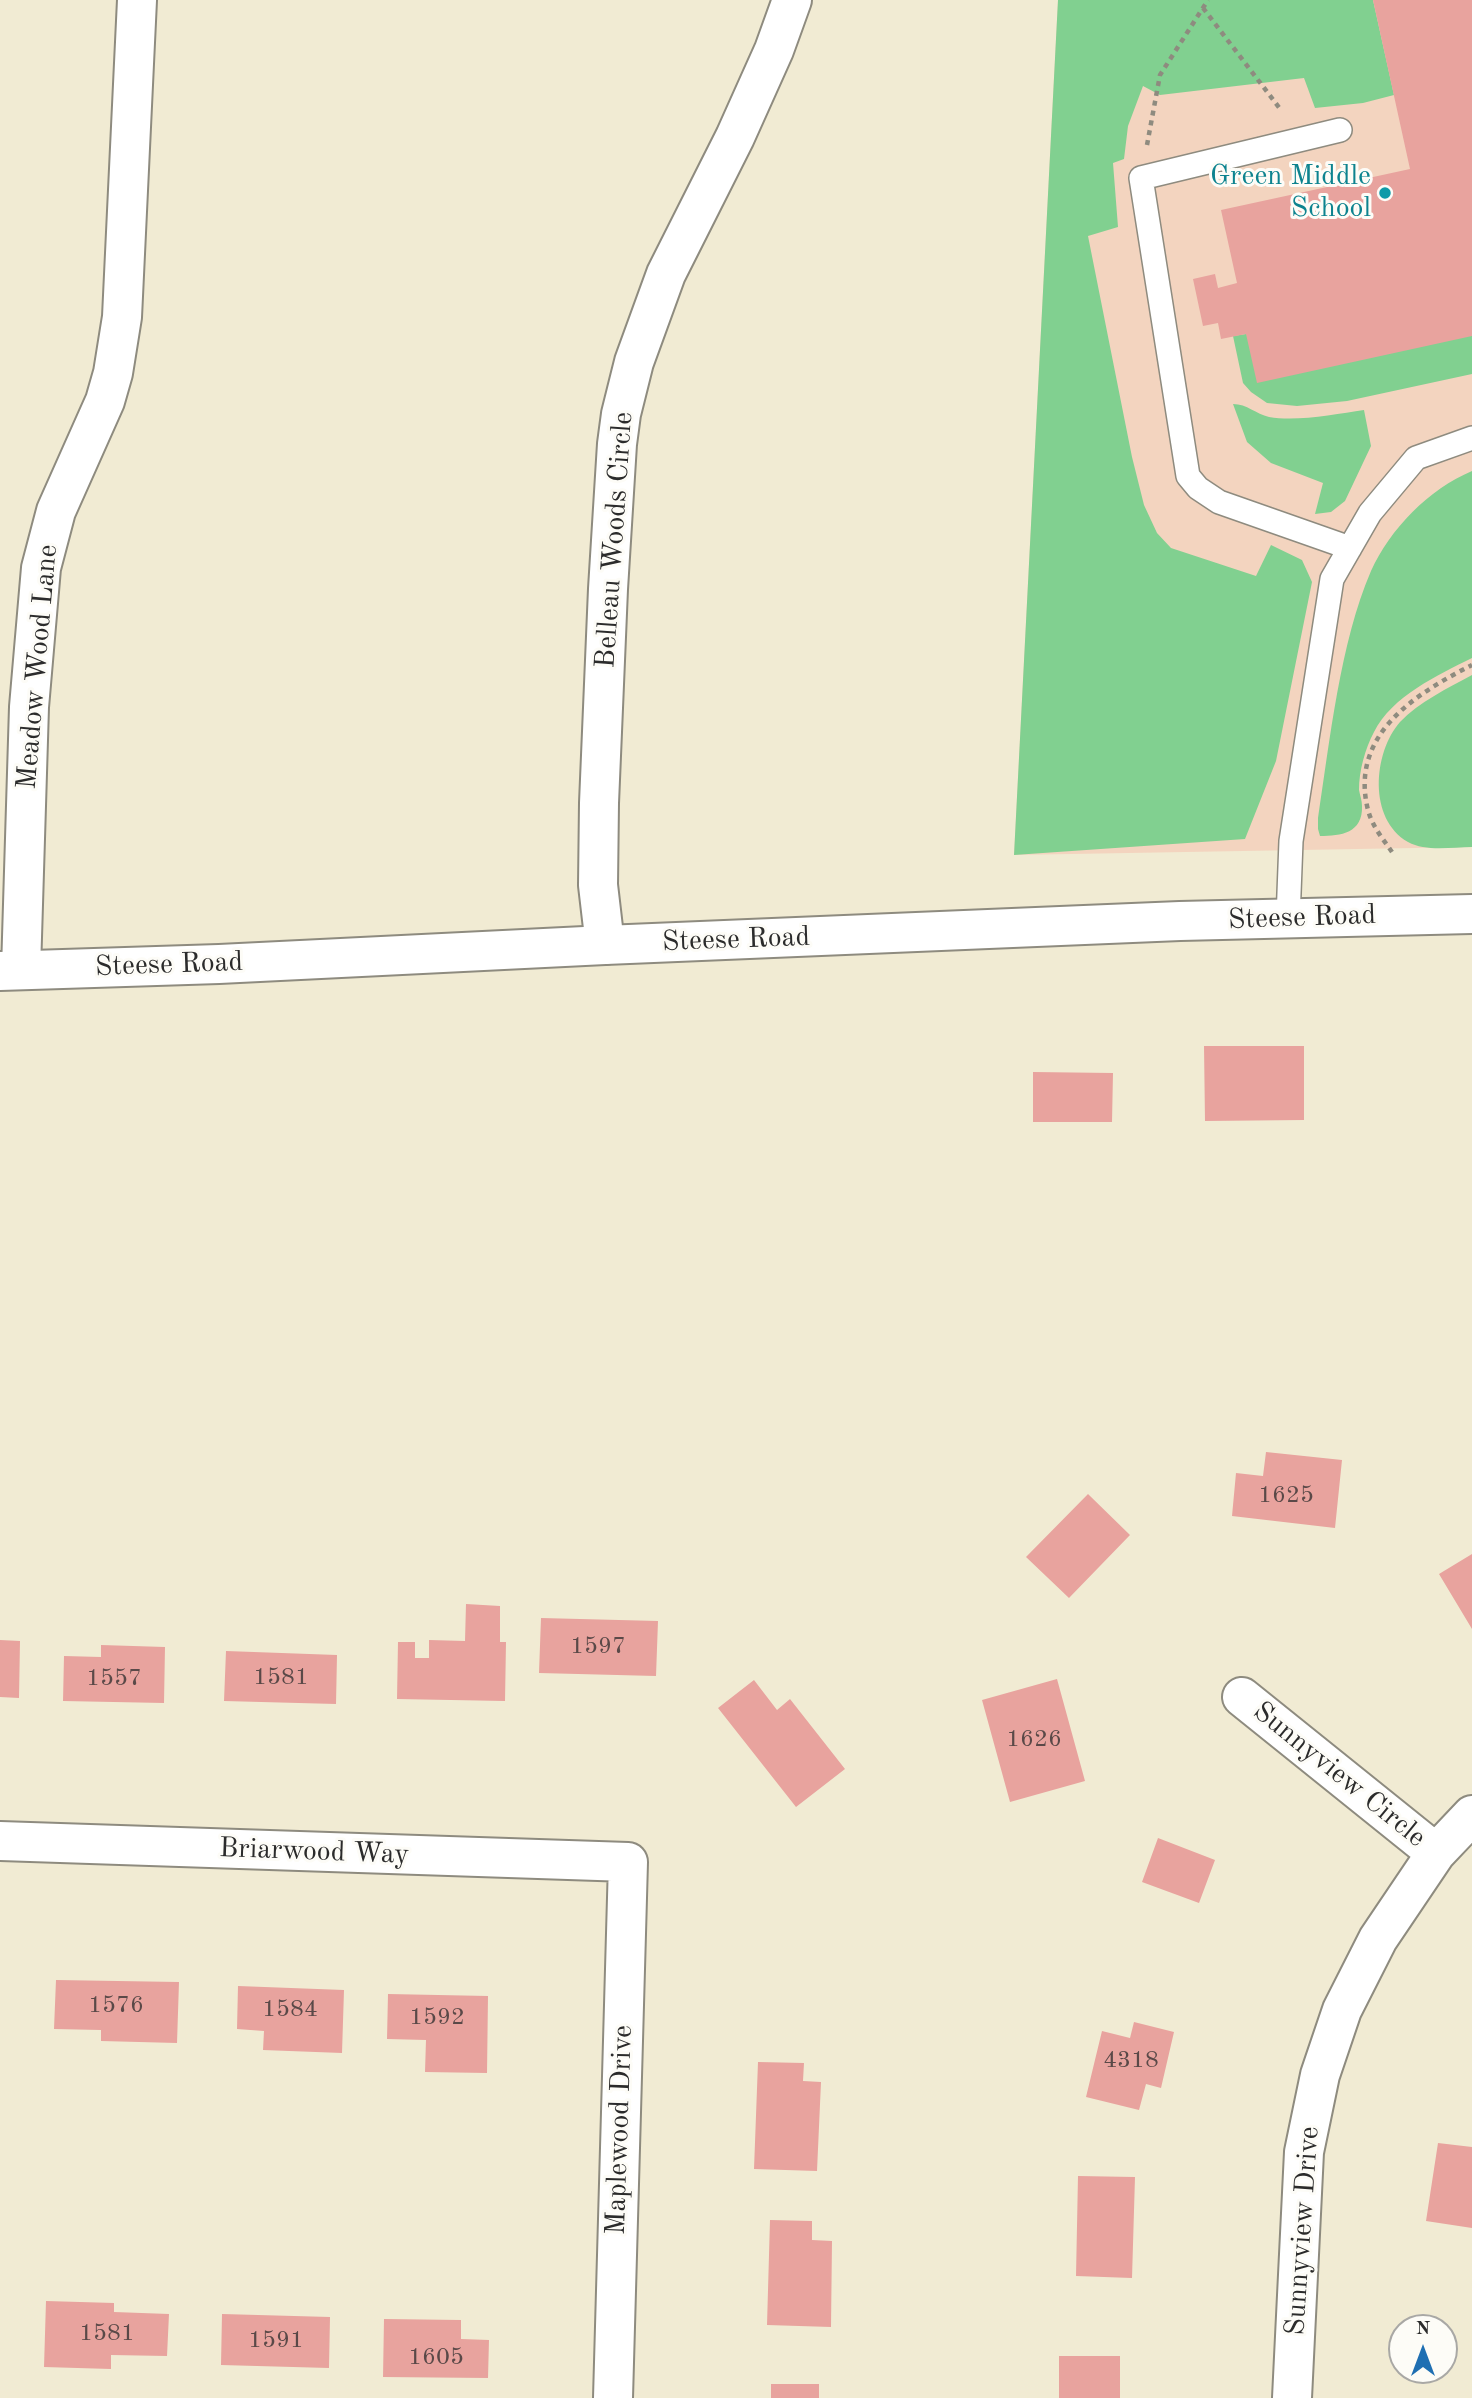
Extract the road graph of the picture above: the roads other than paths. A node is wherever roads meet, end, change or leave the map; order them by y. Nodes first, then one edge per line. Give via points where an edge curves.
1 (137, 0) edge
2 (792, 0) edge
3 (1340, 130) dead end
4 (1472, 438) edge
5 (1350, 548) junction
6 (1472, 914) edge
7 (1288, 919) junction
8 (605, 945) junction
9 (10, 970) edge
10 (1242, 1697) dead end
11 (1472, 1815) edge
12 (0, 1841) edge
13 (1436, 1853) junction
14 (628, 1862) joint
15 (613, 2398) edge
16 (1292, 2398) edge

1 - 9 street, Meadow Wood Lane via 122,317 105,401 56,512 41,568
2 - 8 street, Belleau Woods Circle via 735,137 666,274 634,362 621,414 599,803 598,886
3 - 5 lane via 1141,178 1188,476 1219,502
4 - 5 lane via 1416,458 1370,513
5 - 7 lane via 1332,579 1291,841
6 - 7 street, Steese Road
7 - 8 street, Steese Road
8 - 9 street, Steese Road
10 - 13 street, Sunnyview Circle
11 - 13 street, Sunnyview Drive
12 - 14 street, Briarwood Way
13 - 16 street, Sunnyview Drive via 1378,1939 1342,2010 1320,2075 1304,2152
14 - 15 street, Maplewood Drive

